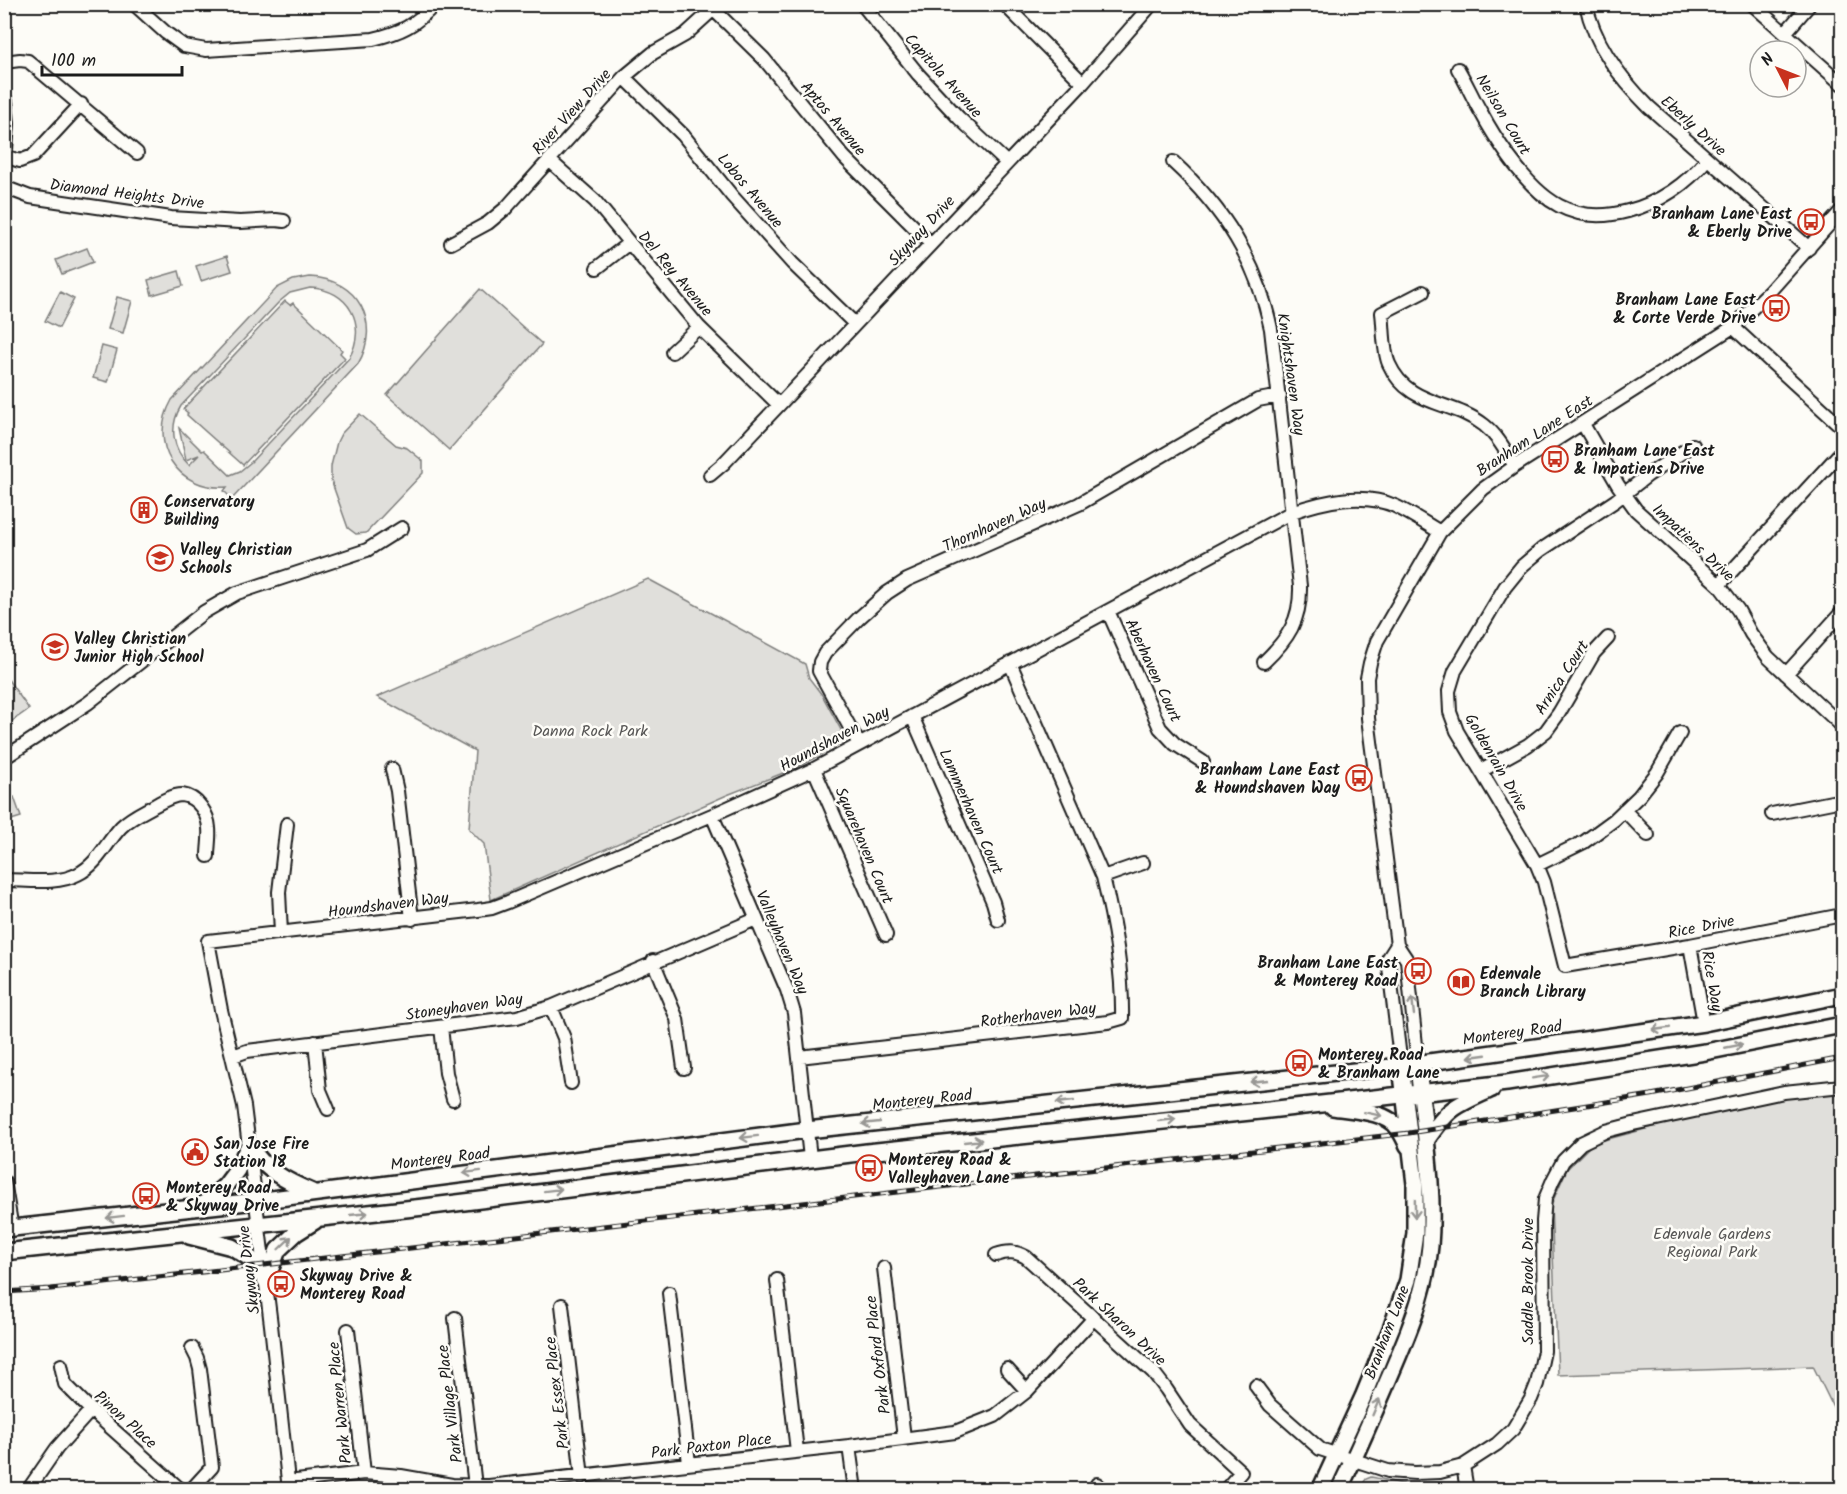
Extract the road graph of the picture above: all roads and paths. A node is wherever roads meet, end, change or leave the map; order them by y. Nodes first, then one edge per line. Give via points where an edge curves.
1 (134, 4) edge
2 (435, 4) edge
3 (862, 4) edge
4 (1004, 4) edge
5 (1152, 4) edge
6 (1586, 4) edge
7 (1752, 4) edge
8 (1810, 4) edge
9 (717, 7) edge
10 (1785, 33) junction
11 (4, 62) edge
12 (1458, 69) dead end
13 (624, 76) junction
14 (1083, 83) junction
15 (1842, 84) edge
16 (4, 101) edge
17 (81, 104) junction
18 (4, 150) edge
19 (137, 153) dead end
20 (4, 156) edge
21 (1707, 159) junction
22 (549, 160) junction
23 (1173, 162) dead end
24 (1006, 163) junction
25 (4, 187) edge
26 (1842, 210) edge
27 (284, 221) dead end
28 (451, 243) dead end
29 (629, 243) junction
30 (931, 244) junction
31 (1809, 248) junction
32 (597, 268) dead end
33 (1423, 292) dead end
34 (855, 324) junction
35 (699, 327) junction
36 (1733, 327) junction
37 (672, 352) dead end
38 (1280, 396) junction
39 (780, 405) junction
40 (1583, 424) junction
41 (1842, 428) edge
42 (1693, 445) dead end
43 (1842, 451) edge
44 (1515, 466) junction
45 (710, 475) dead end
46 (1624, 494) junction
47 (1292, 512) junction
48 (402, 528) dead end
49 (1440, 532) junction
50 (1719, 585) junction
51 (1108, 610) junction
52 (1842, 612) edge
53 (1608, 638) dead end
54 (1264, 662) dead end
55 (1010, 663) junction
56 (1786, 674) junction
57 (912, 716) junction
58 (1842, 726) edge
59 (1680, 733) dead end
60 (859, 744) junction
61 (4, 758) edge
62 (1203, 762) dead end
63 (392, 769) dead end
64 (814, 769) junction
65 (1481, 771) junction
66 (1842, 800) edge
67 (1624, 810) junction
68 (1772, 814) dead end
69 (712, 815) junction
70 (287, 824) dead end
71 (1648, 835) dead end
72 (208, 856) dead end
73 (1143, 863) dead end
74 (1537, 865) junction
75 (1103, 877) junction
76 (4, 880) edge
77 (1842, 915) edge
78 (412, 919) junction
79 (756, 919) junction
80 (998, 920) dead end
81 (281, 933) junction
82 (886, 935) dead end
83 (208, 941) joint
84 (1397, 945) junction
85 (1690, 945) junction
86 (653, 962) junction
87 (1565, 966) joint
88 (1842, 995) edge
89 (551, 1007) junction
90 (1704, 1023) junction
91 (1842, 1025) edge
92 (441, 1027) junction
93 (315, 1042) junction
94 (233, 1056) junction
95 (799, 1057) junction
96 (1418, 1064) junction
97 (1401, 1066) junction
98 (684, 1068) dead end
99 (571, 1083) dead end
100 (1507, 1083) junction
101 (1842, 1086) edge
102 (1421, 1093) junction
103 (1404, 1094) junction
104 (453, 1100) dead end
105 (1318, 1104) junction
106 (328, 1109) dead end
107 (807, 1130) junction
108 (1426, 1142) junction
109 (249, 1145) junction
110 (1411, 1151) junction
111 (810, 1158) junction
112 (4, 1181) edge
113 (313, 1193) junction
114 (256, 1201) junction
115 (200, 1207) junction
116 (321, 1218) junction
117 (259, 1224) junction
118 (8, 1229) edge
119 (180, 1233) junction
120 (4, 1252) edge
121 (996, 1255) dead end
122 (884, 1268) dead end
123 (777, 1280) dead end
124 (266, 1281) junction
125 (669, 1293) dead end
126 (562, 1305) dead end
127 (455, 1318) dead end
128 (1094, 1318) junction
129 (348, 1330) dead end
130 (192, 1348) dead end
131 (61, 1365) dead end
132 (1007, 1369) dead end
133 (1256, 1386) dead end
134 (1027, 1391) junction
135 (91, 1410) junction
136 (904, 1438) junction
137 (849, 1446) junction
138 (797, 1451) junction
139 (1337, 1455) junction
140 (1353, 1461) junction
141 (689, 1463) junction
142 (1463, 1466) junction
143 (364, 1473) junction
144 (582, 1477) junction
145 (289, 1486) edge
146 (475, 1486) junction
147 (28, 1490) edge
148 (182, 1490) edge
149 (191, 1490) edge
150 (855, 1490) edge
151 (1225, 1490) edge
152 (1320, 1490) edge
153 (1339, 1490) edge
154 (1467, 1490) edge

1 - 2 street via 184,45 206,50 373,39 399,33
3 - 24 street, Capitola Avenue via 918,74
4 - 14 street
5 - 14 street, Skyway Drive
6 - 21 street, Eberly Drive via 1616,71
7 - 10 street
8 - 10 street
9 - 13 street, River View Drive
9 - 30 street, Aptos Avenue via 844,157
10 - 15 street
11 - 17 street via 28,61
12 - 21 street, Neilson Court via 1518,170 1535,189 1567,211 1613,215 1637,209 1687,181
13 - 22 street, River View Drive
13 - 34 street, Lobos Avenue via 683,135 792,263
14 - 24 street, Skyway Drive
16 - 18 main road
17 - 19 street
17 - 20 street via 33,156 20,161
21 - 31 street, Eberly Drive
22 - 28 street, River View Drive via 506,208
22 - 29 street, Del Rey Avenue via 595,201
23 - 38 street, Knightshaven Way via 1217,208 1240,242 1266,305
24 - 30 street, Skyway Drive
25 - 27 street, Diamond Heights Drive via 30,197 171,218
26 - 31 street, Branham Lane East
29 - 32 street
29 - 35 street, Del Rey Avenue
30 - 34 street, Skyway Drive
31 - 36 street, Branham Lane East
33 - 44 street via 1382,313 1388,361 1396,377 1423,399 1485,425
34 - 39 street, Skyway Drive
35 - 37 street
35 - 39 street, Del Rey Avenue
36 - 40 street, Branham Lane East
36 - 41 street
38 - 47 street, Knightshaven Way
38 - 60 street, Thornhaven Way via 1258,400 1079,504 887,593 820,662 819,672
39 - 45 street, Skyway Drive
40 - 44 street, Branham Lane East
40 - 46 street, Impatiens Drive
42 - 46 street, Goldenrain Drive
43 - 50 street
44 - 49 street, Branham Lane East via 1483,489
46 - 50 street, Impatiens Drive via 1636,510
46 - 65 street, Goldenrain Drive via 1522,566 1455,671 1449,691 1450,712
47 - 49 street, Houndshaven Way via 1319,502 1375,500 1394,506
47 - 51 street, Houndshaven Way
47 - 54 street, Knightshaven Way via 1301,603 1294,626
48 - 61 street via 367,550 237,593 204,612 88,703
49 - 84 street, Branham Lane East via 1377,641 1367,678 1368,718
50 - 56 street, Impatiens Drive via 1768,657
51 - 55 street, Houndshaven Way
51 - 62 street, Aberhaven Court via 1160,728 1175,744
52 - 56 street
53 - 65 street, Arnica Court via 1594,653 1546,730 1528,745
55 - 57 street, Houndshaven Way
55 - 75 street, Rotherhaven Way
56 - 58 street, Impatiens Drive
57 - 60 street, Houndshaven Way
57 - 80 street, Lammerhaven Court
59 - 67 street via 1658,773
60 - 64 street, Houndshaven Way
63 - 78 street
64 - 69 street, Houndshaven Way
64 - 82 street, Squarehaven Court
65 - 74 street, Goldenrain Drive
66 - 68 street
67 - 71 street
67 - 74 street via 1584,842
69 - 78 street, Houndshaven Way via 492,908
69 - 79 street, Valleyhaven Way
70 - 81 street via 279,892
72 - 76 street via 207,818 200,805 181,795 131,819 94,863 78,874 60,880
73 - 75 street
74 - 87 street, Goldenrain Drive
75 - 95 street, Rotherhaven Way via 1112,913 1122,1018
77 - 85 street, Rice Drive
78 - 81 street, Houndshaven Way
79 - 86 street, Stoneyhaven Way
79 - 95 street, Valleyhaven Way via 788,990
81 - 83 street, Houndshaven Way
83 - 94 street, Skyway Drive
96 -> 84 street, Branham Lane East via 1407,960
84 - 97 street, Branham Lane East via 1388,959
85 - 87 street, Rice Drive
85 - 90 street, Rice Way
86 - 89 street, Stoneyhaven Way
86 - 98 street via 677,1019
88 - 90 main road, Monterey Road
89 - 92 street, Stoneyhaven Way via 517,1017
89 - 99 street via 564,1038
90 -> 96 main road, Monterey Road
100 -> 91 main road via 1705,1052
92 - 93 street, Stoneyhaven Way
92 - 104 street
93 - 94 street, Stoneyhaven Way
93 - 106 street via 320,1090
94 - 109 street, Skyway Drive
95 - 107 street, Valleyhaven Way
96 - 97 main road, Monterey Road
96 - 102 main road, Branham Lane East
97 - 103 main road, Branham Lane East
97 -> 107 main road, Monterey Road
100 - 102 main road
100 - 108 main road via 1452,1108
101 - 142 street, Saddle Brook Drive via 1784,1092 1606,1131 1581,1143 1563,1161 1545,1199 1544,1351 1537,1384 1513,1429
102 - 103 main road
102 - 108 main road, Branham Lane East
103 - 105 main road
103 - 110 main road, Branham Lane East
105 -> 110 main road via 1382,1116 1398,1128
111 -> 105 main road
107 - 111 street, Valleyhaven Way
107 -> 113 main road, Monterey Road
140 -> 108 main road, Branham Lane via 1409,1331 1423,1288 1431,1209
109 - 113 main road via 279,1176
109 - 114 street, Skyway Drive
109 - 115 main road via 225,1186
110 -> 139 main road, Branham Lane via 1415,1233 1408,1280
116 -> 111 main road
112 - 118 street
113 - 114 main road, Monterey Road
114 - 115 main road, Monterey Road
114 - 117 street, Skyway Drive
115 -> 118 main road, Monterey Road
116 - 117 main road
124 -> 116 main road via 278,1250
117 - 119 main road
117 - 124 street, Skyway Drive
119 - 120 main road
119 - 124 main road via 232,1247 250,1259
121 - 128 street, Park Sharon Drive via 1009,1251 1026,1257
122 - 136 street, Park Oxford Place
123 - 138 street
124 - 145 street, Skyway Drive
125 - 141 street
126 - 144 street, Park Essex Place
127 - 146 street, Park Village Place
128 - 134 street, Park Paxton Place
128 - 151 street, Park Sharon Drive via 1153,1372 1190,1425 1240,1472
129 - 143 street, Park Warren Place
130 - 149 street via 200,1369 212,1467
131 - 135 street, Pinon Place via 65,1384
132 - 134 street
133 - 139 street, Saddle Brook Drive via 1270,1405 1320,1449
134 - 136 street, Park Paxton Place via 994,1416 955,1432
135 - 147 street via 57,1448
135 - 148 street, Pinon Place
136 - 137 street, Park Paxton Place
137 - 138 street, Park Paxton Place
137 - 150 street
138 - 141 street, Park Paxton Place
139 - 140 street, Saddle Brook Drive
139 - 152 main road, Branham Lane
140 - 142 street, Saddle Brook Drive via 1415,1473
140 - 153 main road, Branham Lane
141 - 144 street, Park Paxton Place
142 - 154 street
143 - 145 street, Park Paxton Place
143 - 146 street, Park Paxton Place
144 - 146 street, Park Paxton Place

